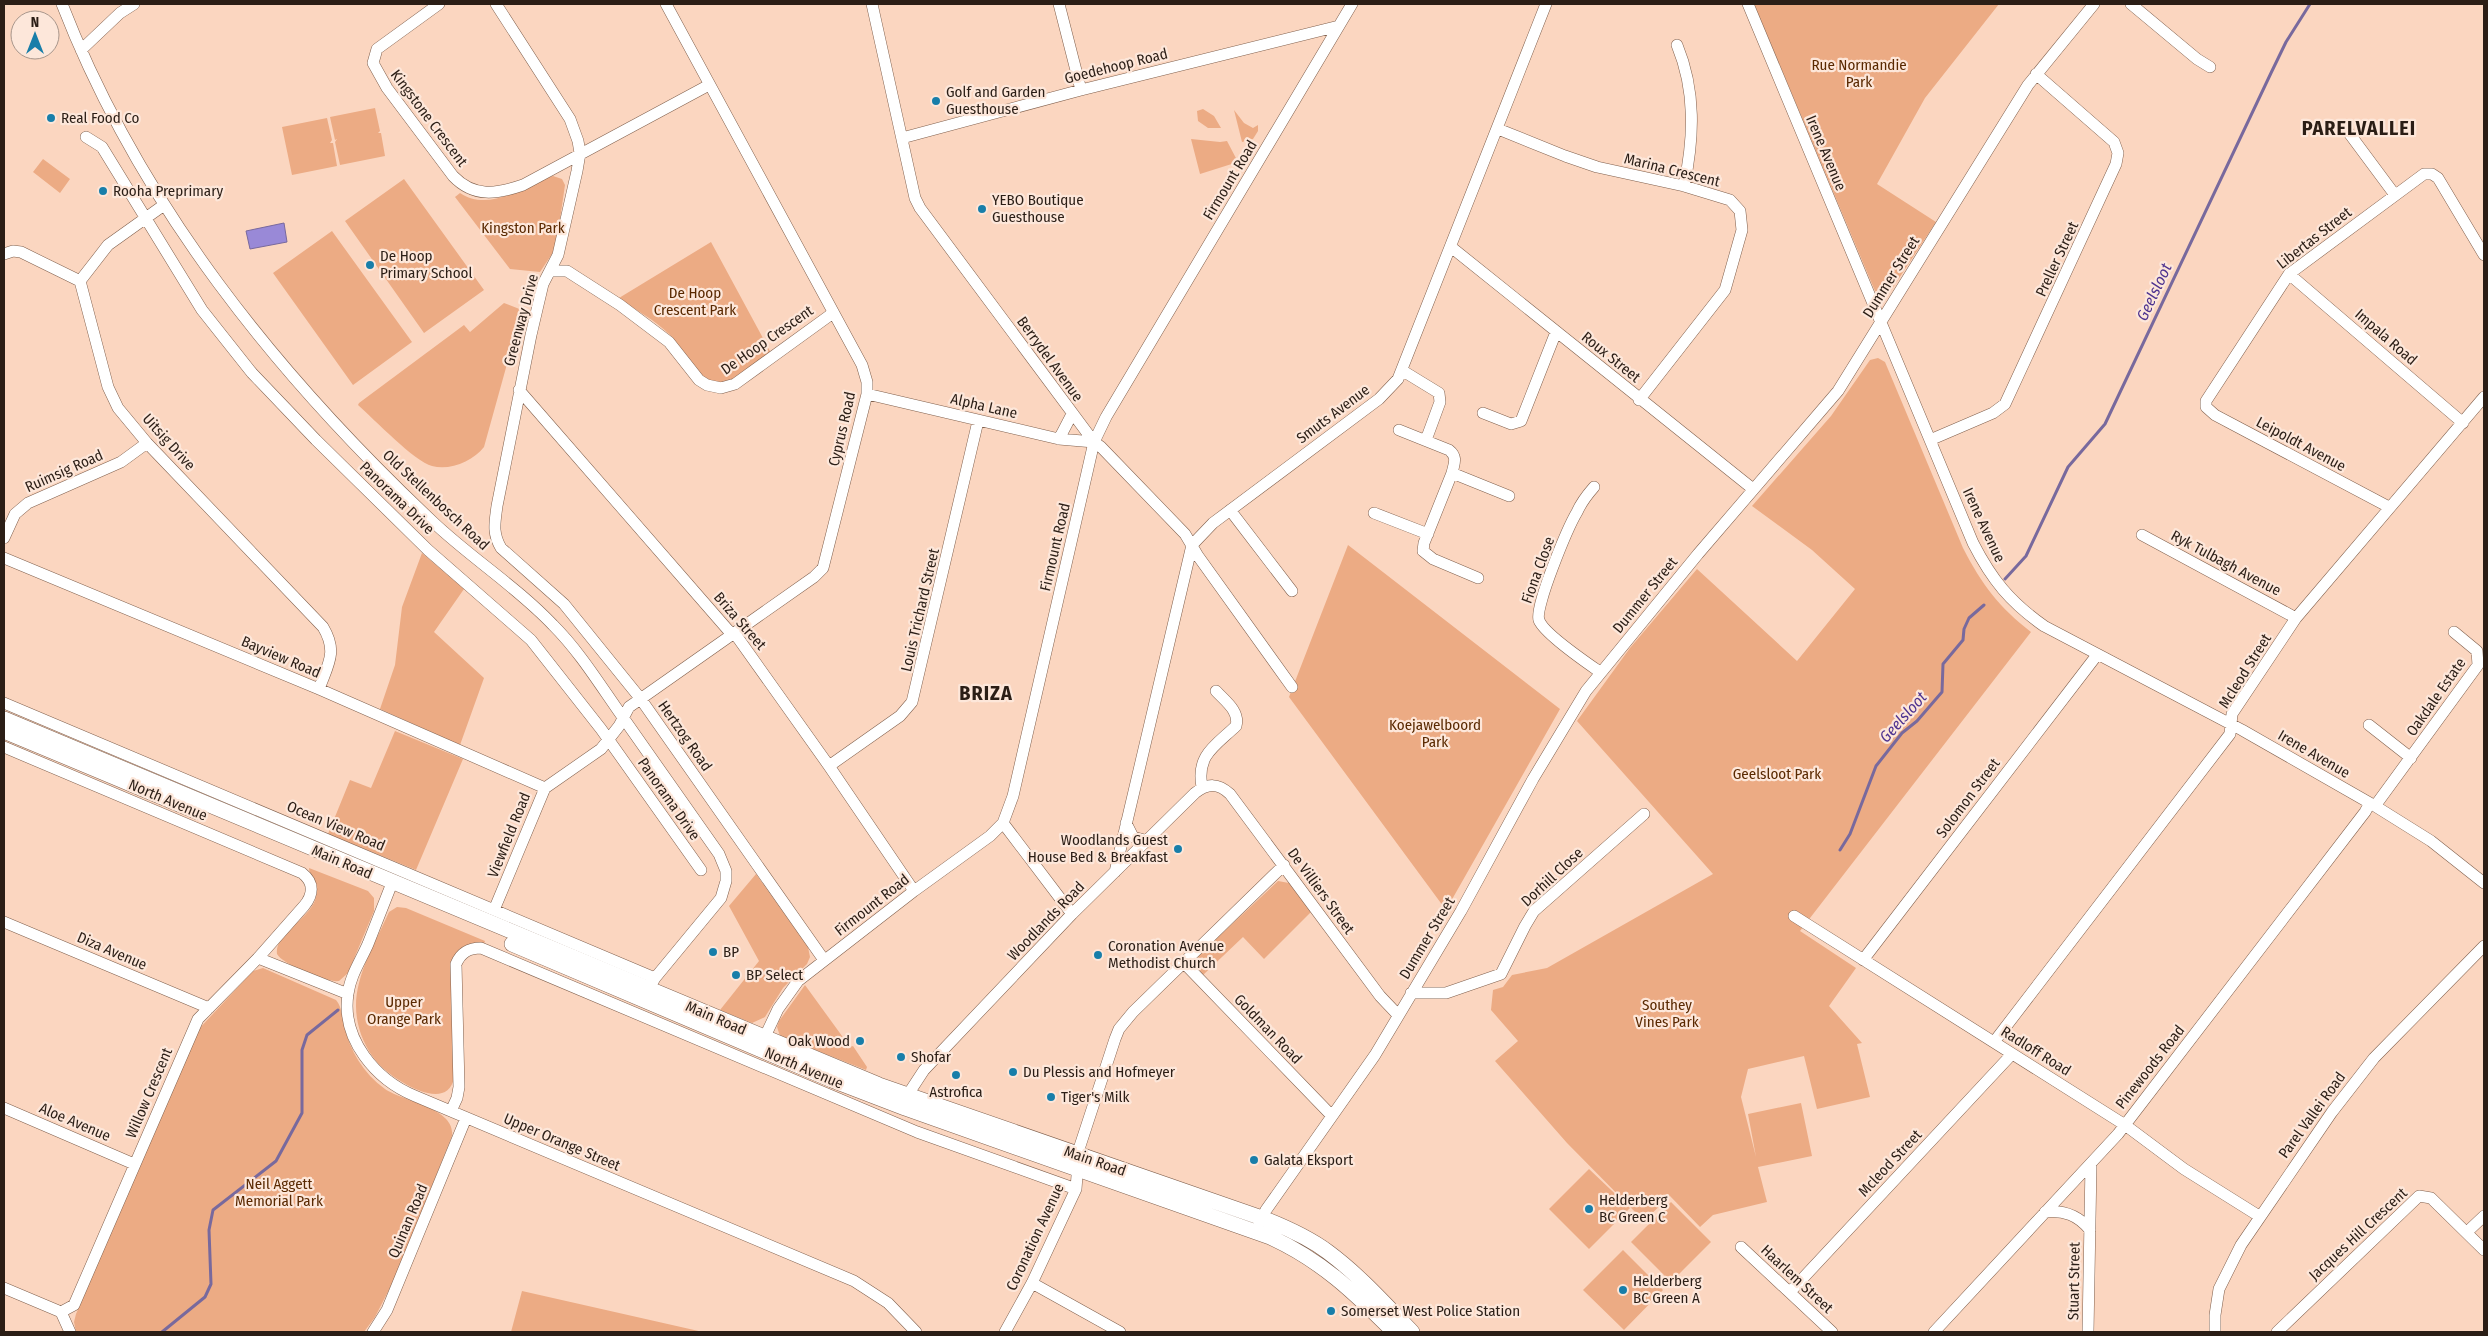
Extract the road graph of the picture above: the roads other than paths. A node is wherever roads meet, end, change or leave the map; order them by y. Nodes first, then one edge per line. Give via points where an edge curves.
1 (62, 4) edge
2 (134, 4) edge
3 (439, 4) edge
4 (496, 4) edge
5 (666, 4) edge
6 (872, 4) edge
7 (1059, 4) edge
8 (1352, 4) edge
9 (1546, 4) edge
10 (1748, 4) edge
11 (2094, 4) edge
12 (2131, 4) edge
13 (1339, 26) junction
14 (1677, 45) dead end
15 (81, 50) junction
16 (2210, 67) dead end
17 (2036, 74) junction
18 (709, 85) junction
19 (1081, 90) junction
20 (1498, 129) junction
21 (2346, 129) dead end
22 (86, 137) dead end
23 (902, 138) junction
24 (580, 153) junction
25 (1684, 186) junction
26 (2395, 194) junction
27 (164, 205) junction
28 (144, 218) junction
29 (1451, 247) junction
30 (4, 254) edge
31 (2484, 255) edge
32 (550, 271) junction
33 (2289, 274) junction
34 (80, 281) junction
35 (833, 313) junction
36 (1880, 322) junction
37 (1556, 332) junction
38 (1402, 371) junction
39 (519, 390) junction
40 (867, 394) junction
41 (2484, 397) edge
42 (1639, 400) junction
43 (2206, 401) joint
44 (1483, 413) dead end
45 (1072, 414) junction
46 (978, 421) junction
47 (2462, 423) junction
48 (1400, 430) dead end
49 (1059, 440) junction
50 (1426, 440) junction
51 (1930, 440) junction
52 (147, 442) junction
53 (1094, 442) junction
54 (1452, 473) junction
55 (1594, 487) dead end
56 (1753, 489) junction
57 (1509, 496) dead end
58 (2389, 507) junction
59 (1230, 510) junction
60 (1374, 513) dead end
61 (1428, 534) junction
62 (2142, 535) dead end
63 (4, 538) edge
64 (1192, 545) junction
65 (501, 548) joint
66 (4, 558) edge
67 (1478, 578) dead end
68 (1292, 590) dead end
69 (2296, 618) junction
70 (2454, 632) dead end
71 (733, 634) junction
72 (2097, 654) junction
73 (1600, 672) junction
74 (1292, 687) dead end
75 (319, 689) junction
76 (1216, 691) dead end
77 (640, 698) junction
78 (4, 703) edge
79 (623, 718) junction
80 (4, 719) edge
81 (2231, 724) junction
82 (2369, 725) dead end
83 (4, 731) edge
84 (608, 739) junction
85 (4, 747) edge
86 (2411, 758) junction
87 (829, 766) junction
88 (1202, 787) junction
89 (545, 788) junction
90 (2372, 805) junction
91 (1644, 814) dead end
92 (1003, 823) junction
93 (1126, 823) junction
94 (1148, 841) junction
95 (1284, 865) junction
96 (701, 870) dead end
97 (1115, 872) junction
98 (2484, 883) edge
99 (390, 887) junction
100 (312, 889) joint
101 (914, 891) junction
102 (494, 910) junction
103 (1072, 914) junction
104 (1794, 916) dead end
105 (4, 922) edge
106 (2484, 946) edge
107 (258, 958) junction
108 (824, 960) junction
109 (1863, 960) junction
110 (1183, 962) junction
111 (648, 989) junction
112 (348, 994) junction
113 (1412, 994) junction
114 (209, 1008) junction
115 (1398, 1015) junction
116 (1994, 1042) junction
117 (762, 1044) junction
118 (2012, 1054) junction
119 (907, 1096) junction
120 (4, 1108) edge
121 (451, 1111) junction
122 (1332, 1116) junction
123 (466, 1118) junction
124 (2125, 1125) junction
125 (1078, 1162) junction
126 (134, 1164) junction
127 (2091, 1164) junction
128 (1076, 1189) junction
129 (2045, 1212) junction
130 (2259, 1216) junction
131 (2484, 1216) edge
132 (1259, 1225) junction
133 (2090, 1230) junction
134 (2467, 1232) junction
135 (1741, 1247) dead end
136 (2484, 1250) edge
137 (1032, 1283) junction
138 (4, 1288) edge
139 (1790, 1292) junction
140 (61, 1312) junction
141 (70, 1332) edge
142 (373, 1332) edge
143 (916, 1332) edge
144 (1005, 1332) edge
145 (1120, 1332) edge
146 (1394, 1332) edge
147 (1412, 1332) edge
148 (1832, 1332) edge
149 (1934, 1332) edge
150 (2088, 1332) edge
151 (2214, 1332) edge
152 (2277, 1332) edge

1 - 15 street, Old Stellenbosch Road
2 - 15 street
3 - 24 street, Kingstone Crescent via 377,49 373,63 387,88 460,184 474,192 509,190
4 - 24 street, Greenway Drive via 570,119
5 - 18 street, Cyprus Road
6 - 23 street, Berrydel Avenue
7 - 19 street
8 - 13 street, Firmount Road
9 - 20 street, Smuts Avenue
10 - 36 street, Irene Avenue
11 - 17 street, Dummer Street
12 - 16 street via 2197,60
13 - 19 street, Goedehoop Road
13 - 53 street, Firmount Road
14 - 25 street via 1686,67 1693,129
15 - 27 street, Old Stellenbosch Road via 113,118
17 - 36 street, Dummer Street
17 - 51 street, Preller Street via 2114,142 2118,153 2116,164 2005,404 1993,413
18 - 24 street, Kingstone Crescent
18 - 35 street, Cyprus Road
19 - 23 street, Goedehoop Road
20 - 25 street, Marina Crescent via 1597,167
20 - 29 street, Smuts Avenue
21 - 26 street
22 - 28 street, Panorama Drive via 102,147
23 - 45 street, Berrydel Avenue via 920,208
24 - 32 street, Greenway Drive via 558,255
25 - 42 street, Marina Crescent via 1735,204 1742,220 1739,245 1725,290
26 - 31 street, Libertas Street via 2424,174 2438,178
26 - 33 street, Libertas Street
27 - 28 street
27 - 79 street, Old Stellenbosch Road via 234,306 291,375 435,524 553,624
28 - 34 street via 108,245
28 - 84 street, Panorama Drive via 202,310 252,373 428,550 522,631
29 - 37 street, Roux Street
29 - 38 street, Smuts Avenue
30 - 34 street via 21,252
32 - 35 street, De Hoop Crescent via 567,271 620,304 668,342 700,380 714,388 735,384
32 - 39 street, Greenway Drive via 540,295
33 - 43 street, Libertas Street
33 - 47 street, Impala Road
34 - 52 street, Uitsig Drive via 112,397
35 - 40 street, Cyprus Road via 862,366
36 - 51 street, Irene Avenue
36 - 56 street, Dummer Street via 1838,391
37 - 42 street, Roux Street
37 - 44 street via 1521,421 1511,424
38 - 50 street via 1439,393 1440,402
38 - 59 street, Smuts Avenue via 1379,399
39 - 65 street, Greenway Drive via 494,526
39 - 71 street, Briza Street
40 - 46 street, Alpha Lane
40 - 71 street, Cyprus Road via 823,568
41 - 47 street, Mcleod Street
42 - 56 street, Roux Street
43 - 58 street, Leipoldt Avenue via 2206,407 2215,415
45 - 49 street
45 - 53 street, Berrydel Avenue
46 - 49 street, Alpha Lane
46 - 87 street, Louis Trichard Street via 912,702 900,716
47 - 58 street, Mcleod Street
48 - 50 street
49 - 53 street, Alpha Lane
50 - 54 street via 1452,452 1455,459
51 - 72 street, Irene Avenue via 1973,543 1996,584 2037,621
52 - 63 street, Ruimsig Road via 121,462 28,504 15,514
52 - 75 street, Uitsig Drive via 322,627 330,640 332,652
53 - 64 street, Berrydel Avenue
53 - 92 street, Firmount Road via 1013,796
54 - 57 street
54 - 61 street
55 - 73 street, Fiona Close via 1568,531 1538,615 1545,629
56 - 73 street, Dummer Street
58 - 69 street, Mcleod Street
59 - 64 street, Smuts Avenue
59 - 68 street
60 - 61 street
61 - 67 street via 1423,547 1427,556
62 - 69 street, Ryk Tulbagh Avenue
64 - 74 street, Berrydel Avenue
64 - 93 street
65 - 77 street, Hertzog Road via 564,604
66 - 75 street, Bayview Road
69 - 81 street, Mcleod Street via 2232,714
70 - 86 street, Oakdale Estate via 2477,652 2478,665
71 - 77 street, Cyprus Road
71 - 87 street, Briza Street
72 - 81 street, Irene Avenue
72 - 109 street, Solomon Street
73 - 113 street, Dummer Street via 1568,719
75 - 89 street, Bayview Road
76 - 88 street via 1235,712 1237,721 1236,726 1202,761
77 - 79 street, Cyprus Road via 628,708
77 - 108 street, Hertzog Road
78 - 102 street, Ocean View Road
79 - 84 street, Viewfield Road
79 - 111 street, Old Stellenbosch Road via 719,854 726,871 720,898
80 - 99 main road, Main Road
81 - 90 street, Irene Avenue
81 - 116 street, Mcleod Street via 2230,734
82 - 86 street, Oakdale Estate
83 - 99 main road, Main Road
84 - 89 street, Viewfield Road via 601,749
84 - 96 street, Panorama Drive
85 - 100 street, North Avenue via 302,873 309,879
86 - 90 street, Oakdale Estate
87 - 101 street, Briza Street
88 - 94 street, Woodlands Road
88 - 95 street, De Villiers Street via 1219,786 1230,794
89 - 102 street, Viewfield Road
90 - 98 street, Irene Avenue via 2431,841
90 - 124 street, Pinewoods Road
91 - 113 street, Dorhill Close via 1534,912 1501,974 1446,993
92 - 101 street, Firmount Road
92 - 103 street
93 - 94 street via 1133,837
93 - 97 street
94 - 97 street, Woodlands Road
95 - 110 street, Coronation Avenue
95 - 115 street, De Villiers Street via 1380,996
97 - 103 street, Woodlands Road
99 - 111 main road, Main Road
99 - 112 street, Upper Orange Street
100 - 107 street, Willow Crescent via 309,900
101 - 108 street, Firmount Road
102 - 111 street, Ocean View Road
103 - 119 street, Woodlands Road via 924,1070
104 - 109 street, Radloff Road
105 - 114 street, Diza Avenue
106 - 130 street, Parel Vallei Road via 2364,1069
107 - 112 street
107 - 114 street, Willow Crescent
108 - 117 street, Firmount Road via 798,981 778,1009
109 - 116 street, Radloff Road
110 - 122 street, Goldman Road
110 - 125 street, Coronation Avenue via 1119,1029
111 - 117 main road, Main Road
112 - 121 street, Upper Orange Street via 354,1033 363,1054 376,1071 397,1088
113 - 115 street, Dummer Street
114 - 126 street, Willow Crescent via 191,1031
115 - 122 street, Dummer Street
116 - 118 street, Radloff Road
117 - 119 main road, Main Road
117 - 125 main road, Main Road via 905,1108
118 - 124 street, Radloff Road
118 - 139 street, Mcleod Street
119 - 125 main road, Main Road
120 - 126 street, Aloe Avenue
121 - 123 street, Upper Orange Street
121 - 128 street, North Avenue via 459,1087 456,964 468,950 481,948 917,1132
122 - 132 street, Dummer Street
123 - 142 street, Quinan Road via 387,1310
123 - 143 street, Upper Orange Street via 854,1282 888,1303
124 - 127 street, Pinewoods Road
124 - 130 street, Radloff Road via 2184,1169
125 - 128 street, Coronation Avenue
125 - 132 main road, Main Road
126 - 140 street, Willow Crescent via 74,1305
127 - 129 street, Pinewoods Road
127 - 133 street, Stuart Street
128 - 137 street, Coronation Avenue
129 - 133 street, Stuart Street via 2071,1214
129 - 149 street, Pinewoods Road
130 - 151 street, Parel Vallei Road via 2224,1275 2216,1304
131 - 134 street
132 - 146 main road, Main Road via 1326,1268
132 - 147 main road, Main Road via 1291,1230 1327,1251
133 - 150 street, Stuart Street
134 - 136 street, Jacques Hill Crescent
134 - 152 street, Jacques Hill Crescent via 2431,1198 2420,1196
135 - 139 street, Haarlem Street
137 - 144 street, Coronation Avenue
137 - 145 street
138 - 140 street
139 - 148 street, Haarlem Street
140 - 141 street

